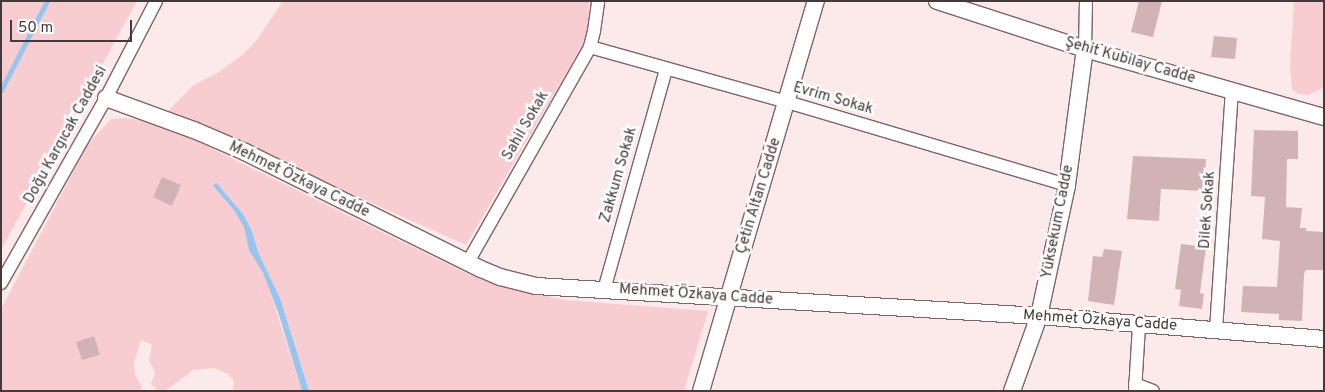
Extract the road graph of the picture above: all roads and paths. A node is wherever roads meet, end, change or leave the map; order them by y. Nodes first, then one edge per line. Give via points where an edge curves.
1 (156, 1) edge
2 (598, 1) edge
3 (816, 1) edge
4 (937, 1) edge
5 (1086, 1) edge
6 (590, 47) junction
7 (1085, 49) junction
8 (666, 69) junction
9 (1232, 91) junction
10 (106, 98) junction
11 (787, 102) junction
12 (1324, 117) edge
13 (1067, 185) junction
14 (468, 262) junction
15 (1, 283) edge
16 (604, 290) junction
17 (729, 297) junction
18 (1039, 316) junction
19 (1139, 326) junction
20 (1216, 330) junction
21 (1324, 339) edge
22 (1135, 387) edge
23 (701, 391) edge
24 (1012, 391) edge
25 (1153, 391) edge

1 - 10 street, Doğu Kargıcak Caddesi
2 - 6 street, Sahil Sokak
3 - 11 street, Çetin Altan Cadde
4 - 7 street, Şehit Kubilay Cadde
5 - 7 street
6 - 8 street, Evrim Sokak
6 - 14 street, Sahil Sokak
7 - 9 street, Şehit Kubilay Cadde
7 - 13 street, Yüksekum Cadde
8 - 11 street, Evrim Sokak
8 - 16 street, Zakkum Sokak
9 - 12 street, Şehit Kubilay Cadde
9 - 20 street, Dilek Sokak
10 - 14 street, Mehmet Özkaya Cadde via 245,152
10 - 15 street, Doğu Kargıcak Caddesi
11 - 13 street, Evrim Sokak
11 - 17 street, Çetin Altan Cadde
13 - 18 street, Yüksekum Cadde
14 - 16 street, Mehmet Özkaya Cadde via 500,277 536,286
16 - 17 street, Mehmet Özkaya Cadde
17 - 18 street, Mehmet Özkaya Cadde
17 - 23 street, Çetin Altan Cadde
18 - 19 street, Mehmet Özkaya Cadde
18 - 24 street, Yüksekum Cadde
19 - 20 street, Mehmet Özkaya Cadde
19 - 22 street
20 - 21 street, Mehmet Özkaya Cadde
22 - 25 street

